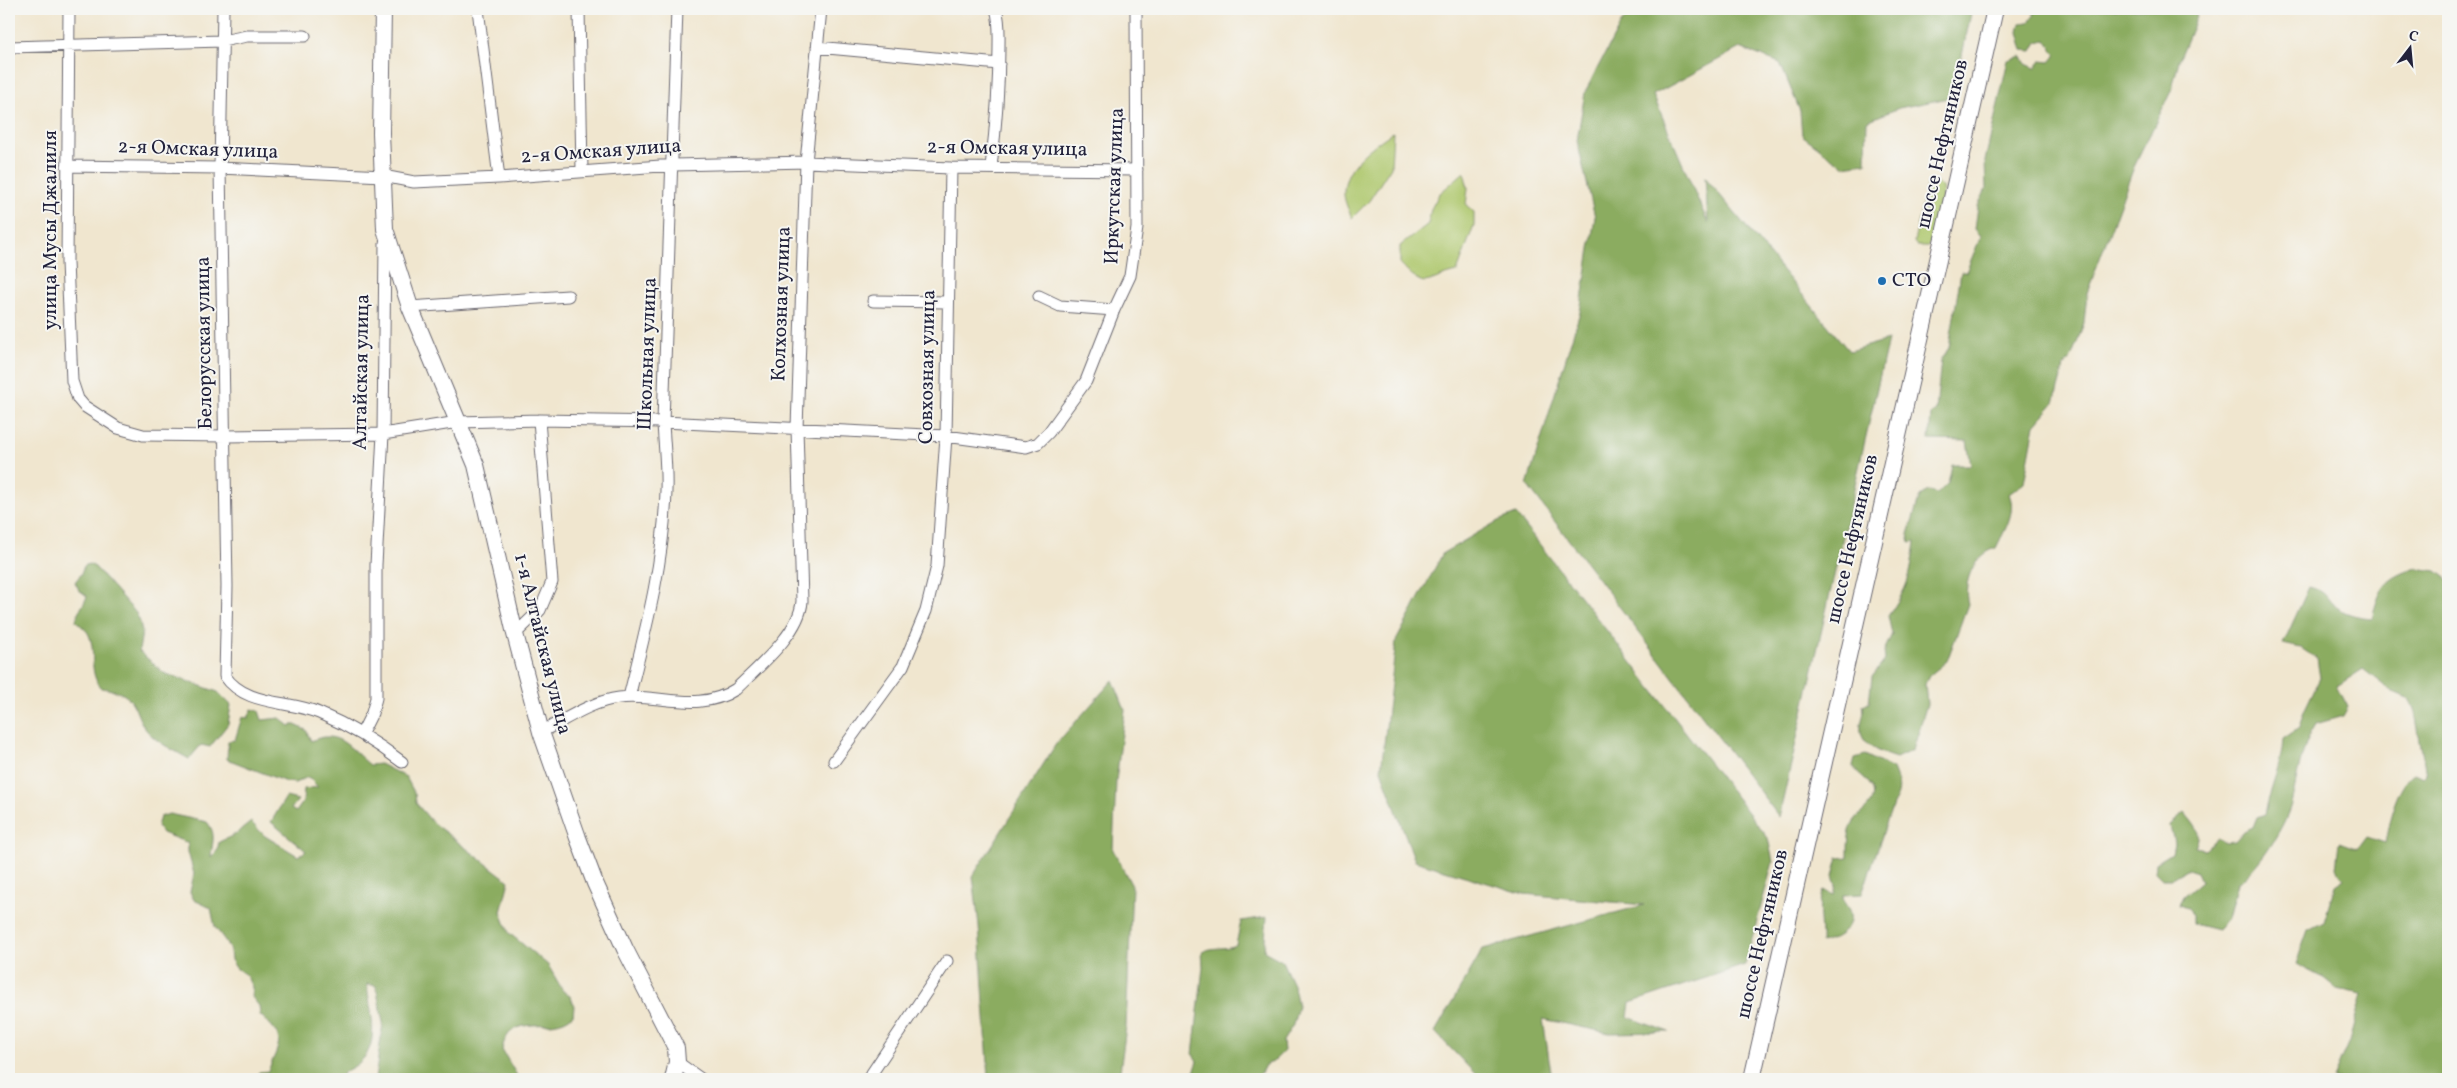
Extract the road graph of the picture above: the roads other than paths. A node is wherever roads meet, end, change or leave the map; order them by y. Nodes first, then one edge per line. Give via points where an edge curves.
1 (69, 9) edge
2 (223, 9) edge
3 (382, 9) edge
4 (478, 9) edge
5 (579, 9) edge
6 (677, 9) edge
7 (821, 9) edge
8 (996, 9) edge
9 (1136, 9) edge
10 (1995, 9) edge
11 (306, 36) dead end
12 (222, 41) junction
13 (70, 45) junction
14 (9, 46) edge
15 (817, 47) junction
16 (999, 64) junction
17 (806, 162) junction
18 (674, 165) junction
19 (67, 166) junction
20 (991, 167) junction
21 (220, 168) junction
22 (951, 168) junction
23 (1137, 170) junction
24 (582, 171) junction
25 (383, 176) junction
26 (498, 178) junction
27 (386, 230) junction
28 (568, 296) dead end
29 (1039, 296) dead end
30 (873, 301) dead end
31 (948, 302) junction
32 (410, 307) junction
33 (1114, 310) junction
34 (539, 420) junction
35 (458, 422) junction
36 (663, 422) junction
37 (797, 428) junction
38 (383, 434) junction
39 (226, 436) junction
40 (946, 436) junction
41 (515, 634) junction
42 (629, 697) junction
43 (541, 732) junction
44 (362, 733) junction
45 (834, 760) dead end
46 (402, 762) dead end
47 (948, 961) dead end
48 (677, 1062) junction
49 (673, 1079) edge
50 (702, 1079) edge
51 (868, 1079) edge
52 (1752, 1079) edge

1 - 13 street, улица Мусы Джалиля
2 - 12 street, Белорусская улица
3 - 25 street, Алтайская улица
4 - 26 street
5 - 24 street
6 - 18 street, Школьная улица
7 - 15 street, Колхозная улица
8 - 16 street
9 - 23 street, Иркутская улица
10 - 52 street, шоссе Нефтяников
11 - 12 street via 247,36
12 - 13 street
12 - 21 street, Белорусская улица
13 - 14 street
13 - 19 street, улица Мусы Джалиля
15 - 16 street
15 - 17 street, Колхозная улица
16 - 20 street
17 - 18 street, 2-я Омская улица
17 - 22 street, 2-я Омская улица
17 - 37 street, Колхозная улица
18 - 24 street, 2-я Омская улица
18 - 36 street, Школьная улица
19 - 21 street, 2-я Омская улица
19 - 39 street, улица Мусы Джалиля via 72,381 78,400 118,428 143,435
20 - 22 street, 2-я Омская улица
20 - 23 street, 2-я Омская улица
21 - 25 street, 2-я Омская улица
21 - 39 street, Белорусская улица
22 - 31 street, Совхозная улица
23 - 33 street, Иркутская улица via 1137,228 1130,276
24 - 26 street, 2-я Омская улица
25 - 26 street, 2-я Омская улица via 414,182
25 - 27 street, Алтайская улица
27 - 32 street, 1-я Алтайская улица
27 - 38 street, Алтайская улица
28 - 32 street
29 - 33 street via 1060,306
30 - 31 street
31 - 40 street, Совхозная улица
32 - 35 street, 1-я Алтайская улица
33 - 40 street, Иркутская улица via 1089,376 1038,443 1026,447
34 - 35 street, улица Мусы Джалиля
34 - 36 street, Иркутская улица
34 - 41 street via 552,582 535,617
35 - 38 street, улица Мусы Джалиля
35 - 41 street, 1-я Алтайская улица via 481,484
36 - 37 street, Иркутская улица
36 - 42 street, Школьная улица via 666,490 661,548 648,624
37 - 40 street, Иркутская улица
37 - 42 street, Колхозная улица via 802,601 797,622 782,642 728,694 706,700 675,702
38 - 39 street, улица Мусы Джалиля
38 - 44 street, Алтайская улица via 376,565 376,698
39 - 44 street, Белорусская улица via 225,676 244,694 307,708
40 - 45 street, Совхозная улица via 937,566 926,611 902,666
41 - 43 street, 1-я Алтайская улица
42 - 43 street, Колхозная улица via 596,704
43 - 48 street, 1-я Алтайская улица via 595,883 625,950 672,1038
44 - 46 street
47 - 51 street
48 - 49 street, 1-я Алтайская улица
48 - 50 street

